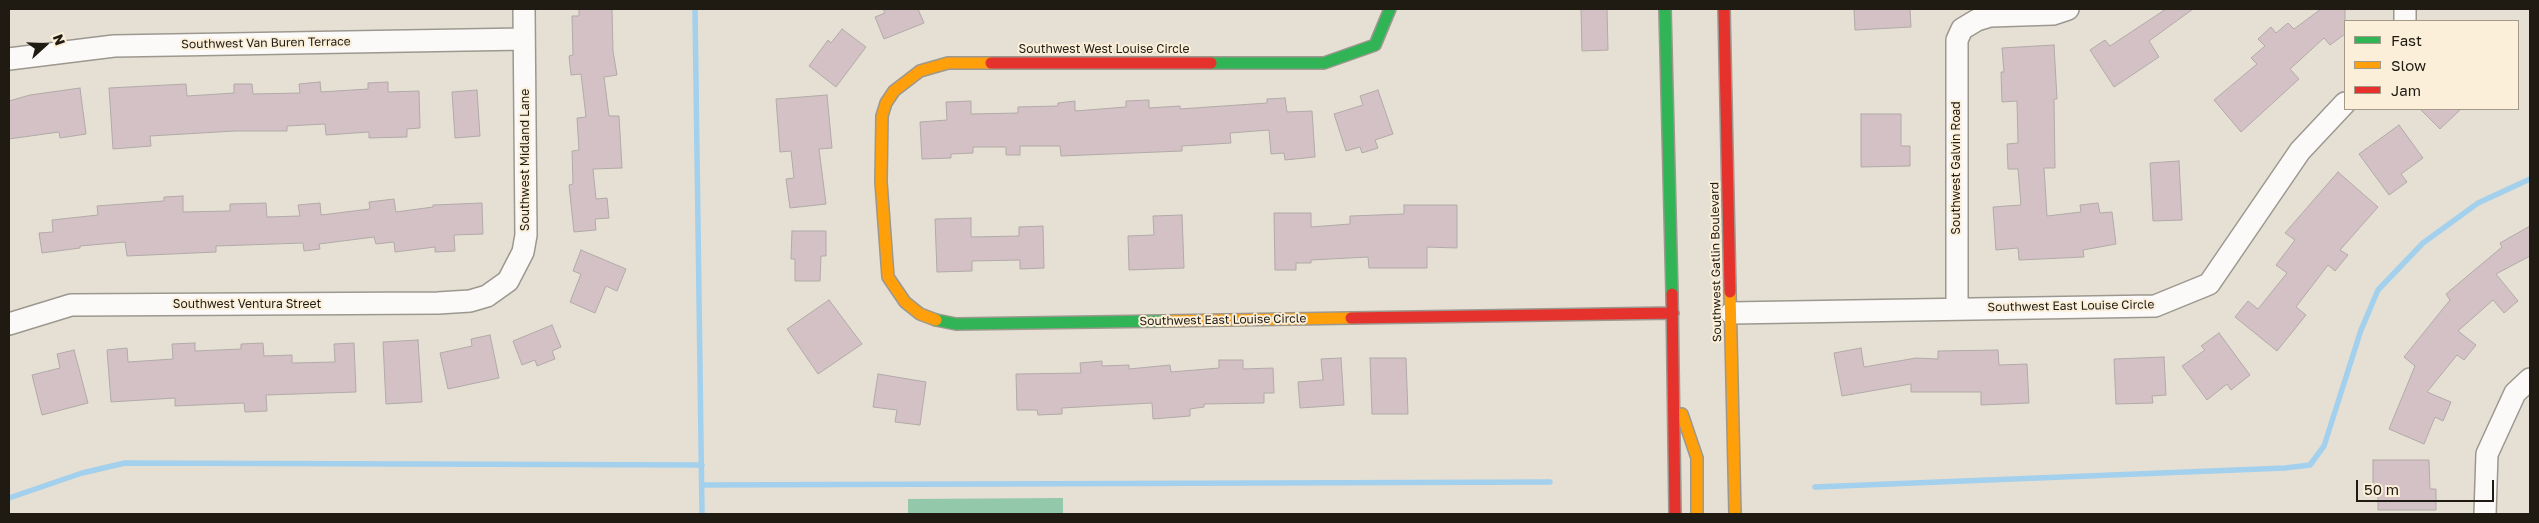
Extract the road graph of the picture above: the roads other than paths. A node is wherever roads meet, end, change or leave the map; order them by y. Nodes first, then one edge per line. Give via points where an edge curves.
1 (524, 9) edge
2 (1390, 9) edge
3 (1665, 9) edge
4 (1724, 9) edge
5 (2068, 9) edge
6 (524, 39) junction
7 (9, 59) edge
8 (2344, 104) edge
9 (881, 182) joint
10 (487, 296) joint
11 (1957, 308) junction
12 (1673, 313) junction
13 (1731, 313) junction
14 (9, 324) edge
15 (2530, 379) edge
16 (1675, 394) junction
17 (1675, 514) edge
18 (1697, 514) edge
19 (1735, 514) edge
20 (2484, 514) edge

1 - 6 street, Southwest Midland Lane
2 - 9 street, Southwest West Louise Circle via 1375,44 1324,63 948,63 933,66 906,80 886,103 882,116
3 - 12 street
4 - 13 street, Southwest Gatlin Boulevard
5 - 11 street, Southwest Galvin Road via 2053,14 1990,16 1962,29 1956,53
6 - 7 street, Southwest Van Buren Terrace via 114,46
6 - 10 street, Southwest Midland Lane via 526,234 523,252 508,280
8 - 11 street, Southwest East Louise Circle via 2300,151 2209,284 2156,306
9 - 12 street, Southwest East Louise Circle via 888,277 905,302 920,314 956,324
10 - 14 street, Southwest Ventura Street via 470,302 438,303 71,305
11 - 13 street, Southwest East Louise Circle
12 - 16 street
13 - 19 street, Southwest Gatlin Boulevard
15 - 20 street via 2516,393 2486,454
16 - 17 street
16 - 18 street via 1697,458

